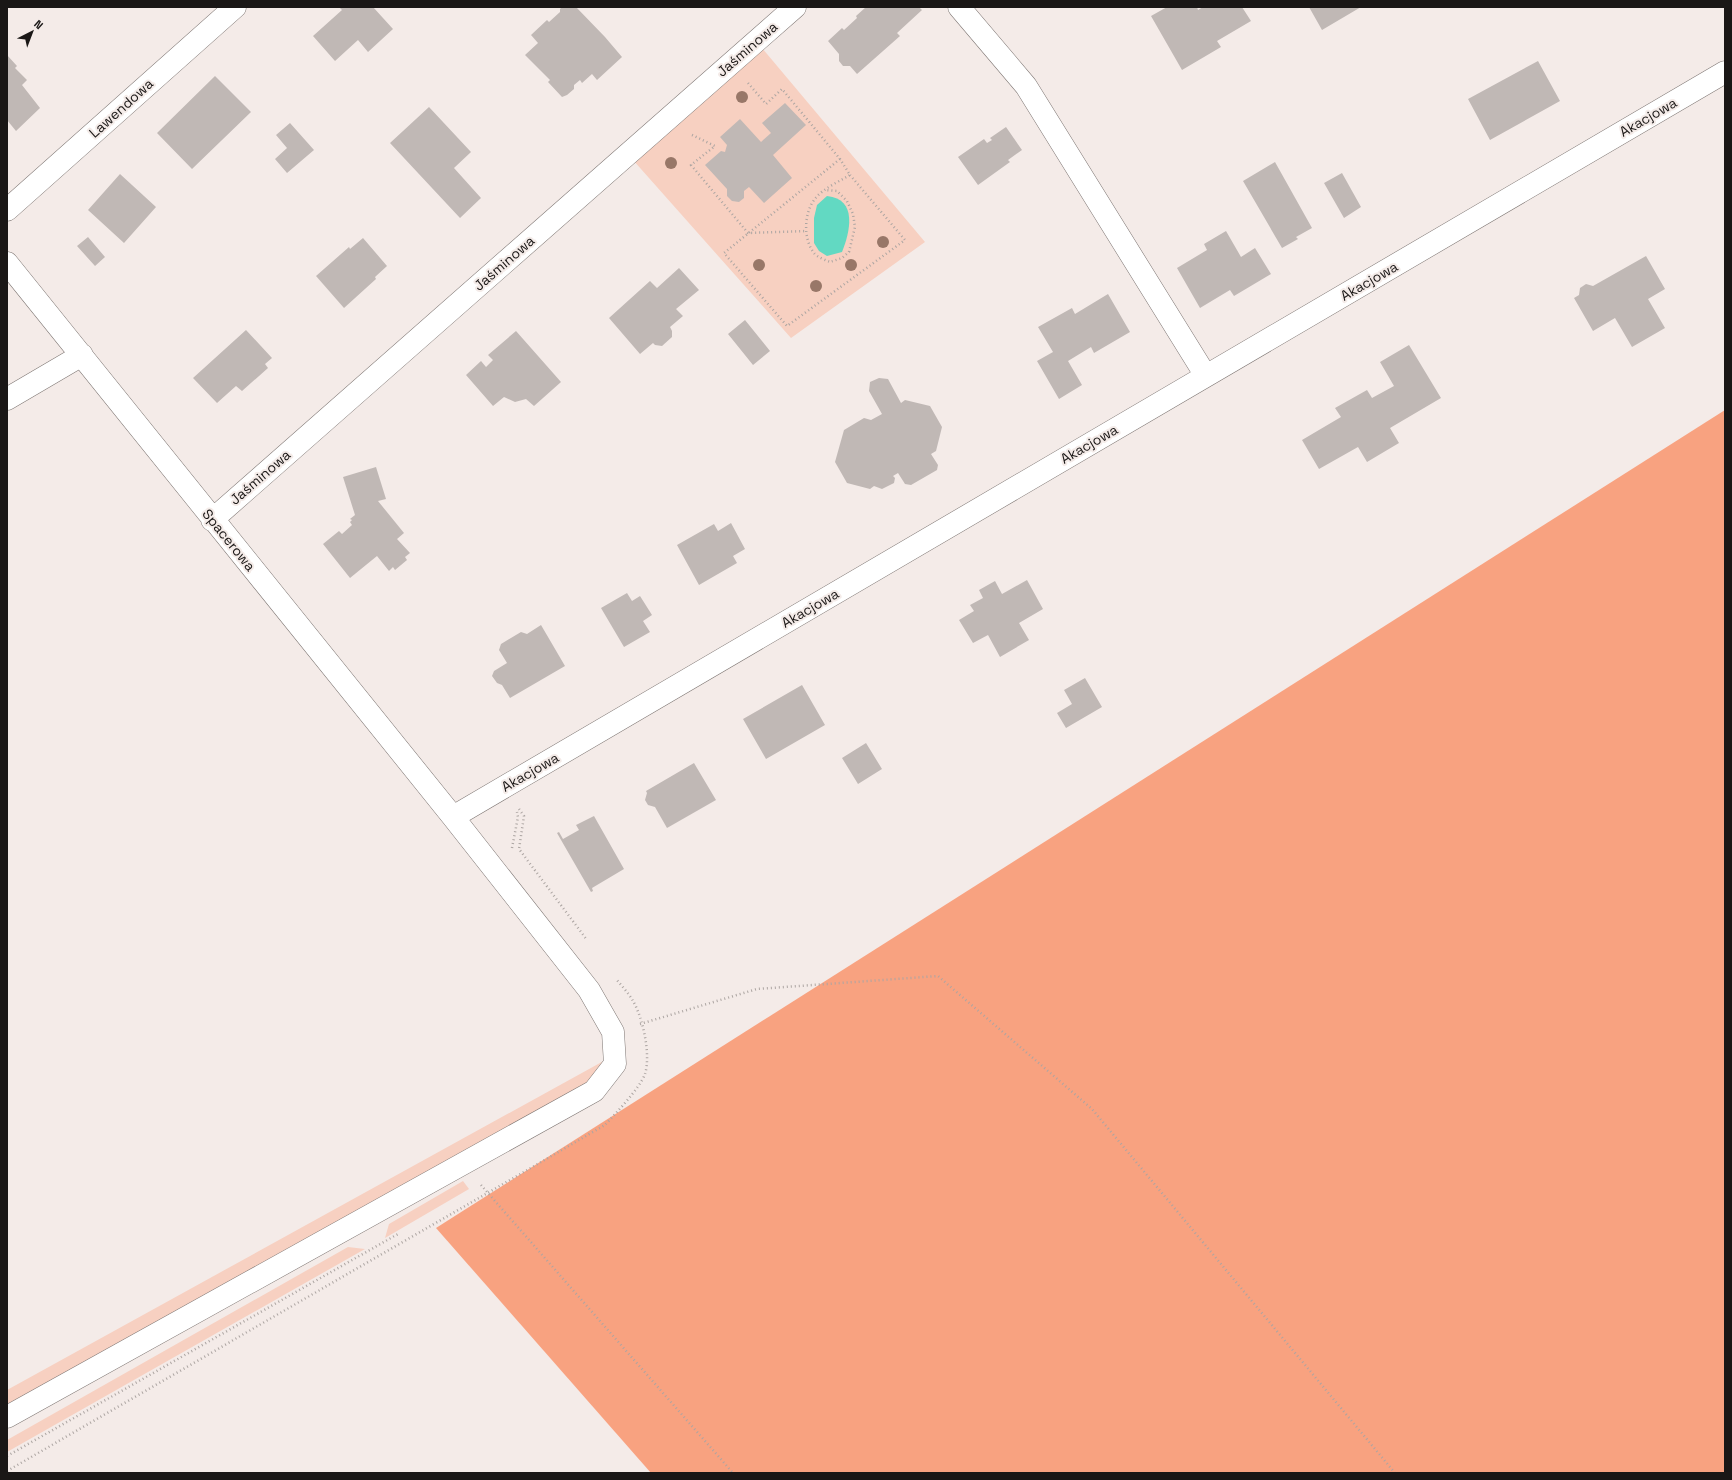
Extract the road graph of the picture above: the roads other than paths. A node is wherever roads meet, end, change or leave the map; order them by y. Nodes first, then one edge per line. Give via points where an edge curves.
1 (235, 7) edge
2 (795, 7) edge
3 (959, 7) edge
4 (1725, 72) edge
5 (7, 210) edge
6 (7, 263) edge
7 (82, 355) junction
8 (1206, 376) junction
9 (7, 398) edge
10 (212, 520) junction
11 (453, 817) junction
12 (7, 1417) edge

1 - 5 street, Lawendowa
2 - 10 street, Jaśminowa
3 - 8 street via 1026,86
4 - 8 street, Akacjowa
6 - 7 street, Spacerowa
7 - 9 street
7 - 10 street, Spacerowa
8 - 11 street, Akacjowa
10 - 11 street, Spacerowa
11 - 12 street, Spacerowa via 589,990 613,1032 615,1064 594,1091

